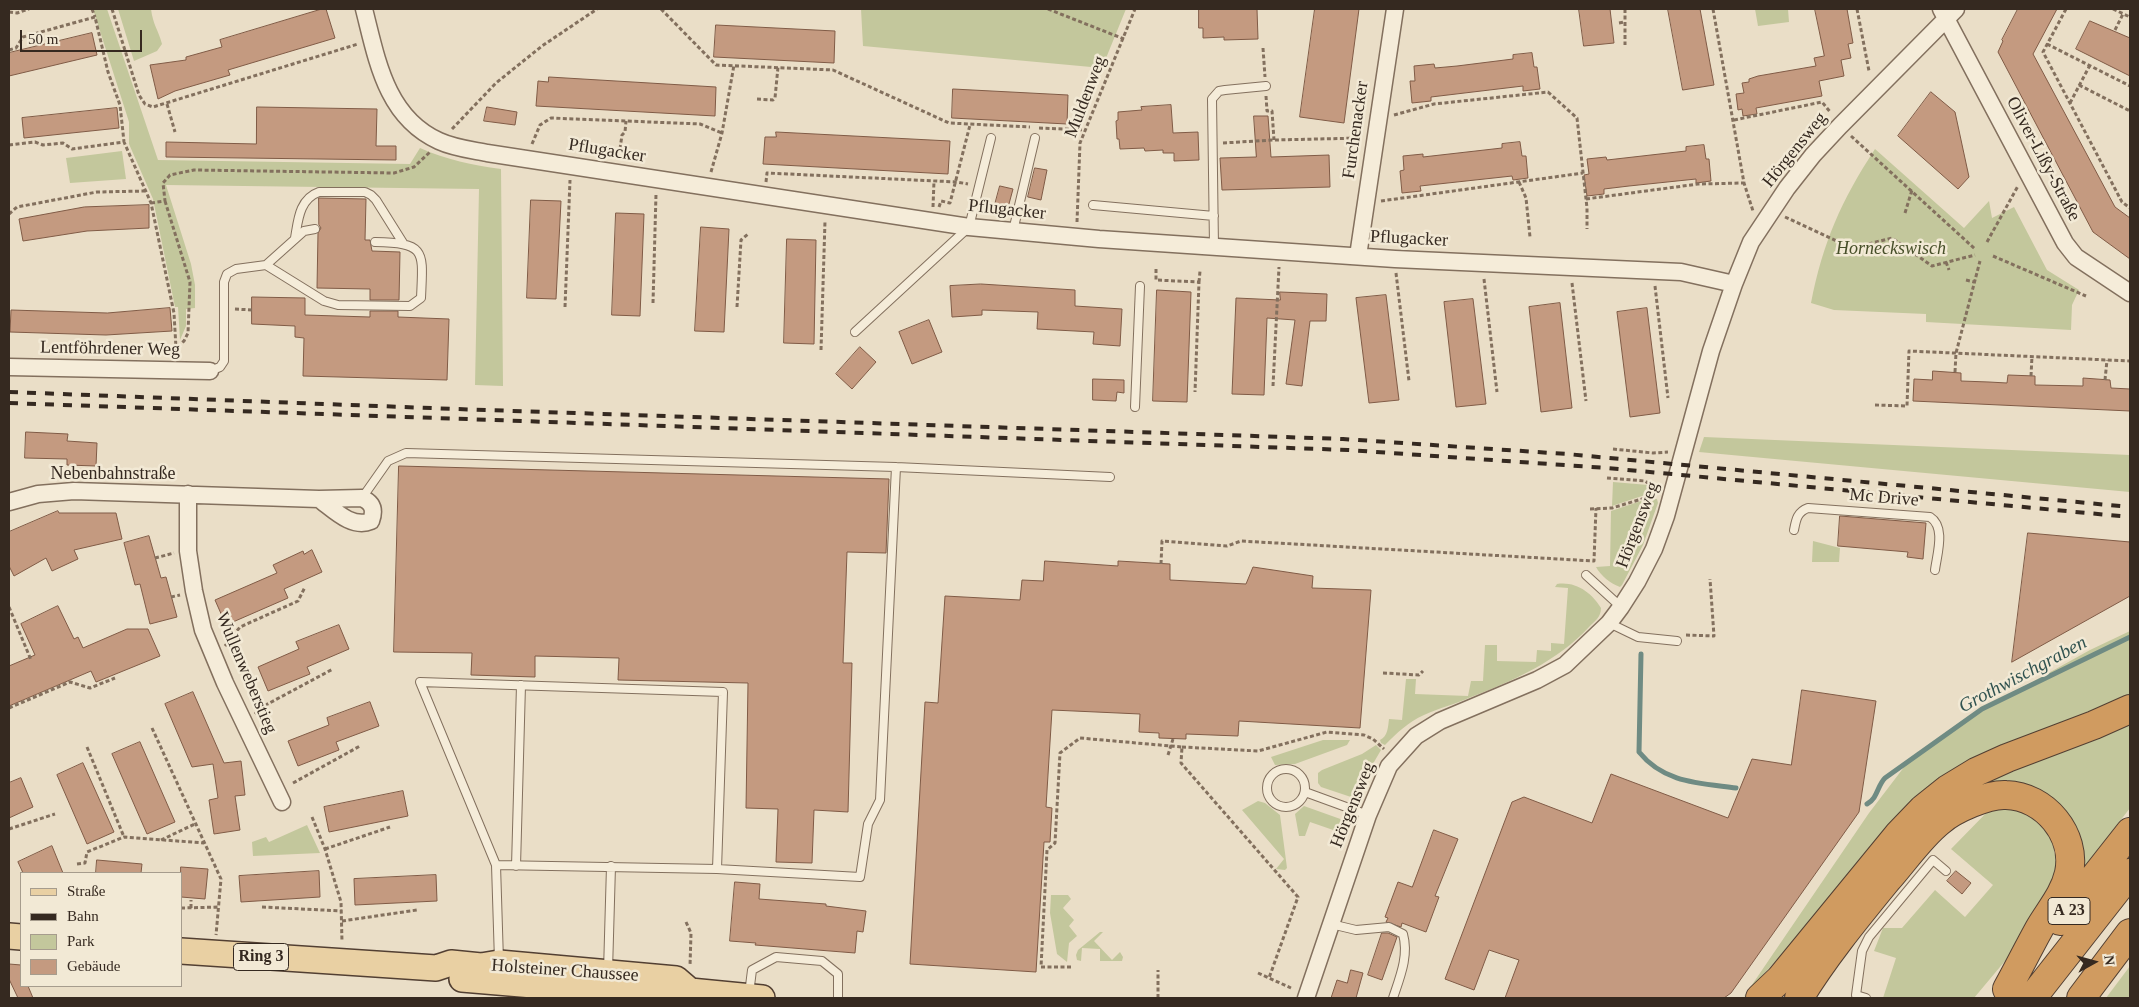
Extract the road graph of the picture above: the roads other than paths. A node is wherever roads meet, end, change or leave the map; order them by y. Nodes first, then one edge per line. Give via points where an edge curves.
1 (364, 9) edge
2 (1395, 9) edge
3 (1948, 12) edge
4 (1266, 86) dead end
5 (991, 138) dead end
6 (1035, 138) dead end
7 (1092, 205) dead end
8 (1214, 216) junction
9 (968, 227) junction
10 (315, 229) dead end
11 (1012, 231) junction
12 (295, 238) junction
13 (375, 242) dead end
14 (403, 242) junction
15 (1214, 247) junction
16 (1358, 256) junction
17 (266, 265) junction
18 (1734, 284) junction
19 (1140, 286) dead end
20 (2130, 293) edge
21 (854, 332) dead end
22 (9, 367) edge
23 (210, 371) joint
24 (1135, 406) dead end
25 (896, 467) junction
26 (1110, 477) dead end
27 (188, 494) junction
28 (362, 498) junction
29 (318, 499) junction
30 (9, 502) edge
31 (1794, 530) dead end
32 (1935, 570) dead end
33 (1586, 575) dead end
34 (1621, 607) junction
35 (1609, 623) junction
36 (1677, 641) dead end
37 (521, 685) junction
38 (2130, 709) edge
39 (1305, 792) junction
40 (282, 802) dead end
41 (1368, 815) junction
42 (2130, 832) edge
43 (496, 866) junction
44 (516, 866) junction
45 (611, 866) junction
46 (717, 869) junction
47 (1946, 871) dead end
48 (2130, 873) edge
49 (1331, 924) junction
50 (2130, 933) edge
51 (182, 950) edge
52 (499, 963) junction
53 (436, 968) junction
54 (608, 973) junction
55 (690, 991) junction
56 (1794, 991) edge
57 (2013, 995) edge
58 (756, 998) edge
59 (838, 998) edge
60 (1306, 998) edge
61 (1394, 998) edge
62 (1760, 998) edge
63 (1866, 998) edge
64 (2081, 998) edge

1 - 9 street, Pflugacker via 385,84 394,102 422,132 440,142 488,153
2 - 16 street, Furchenacker
3 - 18 street, Hörgensweg via 1840,125 1787,188 1751,242
3 - 20 street, Oliver-Lißy-Straße via 2070,251
4 - 8 lane via 1225,90 1215,94 1210,104
5 - 9 lane
6 - 11 lane
7 - 8 lane
8 - 15 lane
9 - 11 street, Pflugacker
9 - 21 lane
10 - 12 lane via 304,231
11 - 15 street, Pflugacker
12 - 14 lane via 299,213 313,194 365,192 376,200
12 - 17 lane
13 - 14 lane
14 - 17 lane via 419,254 422,262 421,298 410,306 338,305 324,301
15 - 16 street, Pflugacker
16 - 18 street, Pflugacker via 1681,272
17 - 23 lane via 236,269 228,274 224,282 224,361 220,367
18 - 34 street, Hörgensweg via 1711,351 1666,516 1638,582
19 - 24 lane
22 - 23 street, Lentföhrdener Weg
25 - 26 lane
25 - 28 lane via 406,453 388,461
25 - 46 lane via 880,800 868,824 860,877
27 - 29 street, Nebenbahnstraße
27 - 30 street, Nebenbahnstraße via 74,491 38,494
27 - 40 street, Wullenweberstieg via 188,551 203,630
28 - 29 street, Nebenbahnstraße
28 - 29 street via 368,500 373,514 371,521 362,524 354,523
31 - 32 lane, Mc Drive via 1796,517 1808,508 1930,517 1938,524 1939,532
33 - 34 lane
34 - 35 street, Hörgensweg
35 - 36 lane via 1638,636
35 - 41 street, Hörgensweg via 1565,665 1440,721 1416,736 1389,766
37 - 43 lane via 420,682
37 - 44 lane
37 - 46 lane via 723,692
38 - 56 highway via 1976,772 1923,809 1898,834
39 - 39 lane via 1302,777 1289,769 1274,773 1268,782 1270,799 1280,806 1298,803
39 - 41 lane
41 - 49 street, Hörgensweg
42 - 57 highway, A 23
43 - 44 lane
43 - 52 lane
44 - 45 lane
45 - 46 lane
45 - 54 lane
47 - 63 lane via 1933,860 1869,937 1862,951 1856,995
48 - 57 highway, A 23
49 - 60 street, Hörgensweg
49 - 61 lane via 1356,930 1389,927 1403,934 1406,946
50 - 64 highway
51 - 53 main road, Holsteiner Chaussee / Ring 3
52 - 53 main road, Holsteiner Chaussee / Ring 3 via 481,966 451,963
52 - 54 main road, Holsteiner Chaussee / Ring 3
53 - 55 main road, Holsteiner Chaussee / Ring 3 via 449,978 675,997
54 - 55 main road, Holsteiner Chaussee / Ring 3 via 676,979
55 - 58 main road, Holsteiner Chaussee / Ring 3
56 - 57 highway via 1940,821 1963,807 2005,795 2024,798 2052,816 2062,828 2070,855 2069,871 2060,899 2040,928
56 - 62 highway
58 - 59 lane via 752,970 776,957 822,961 838,974

